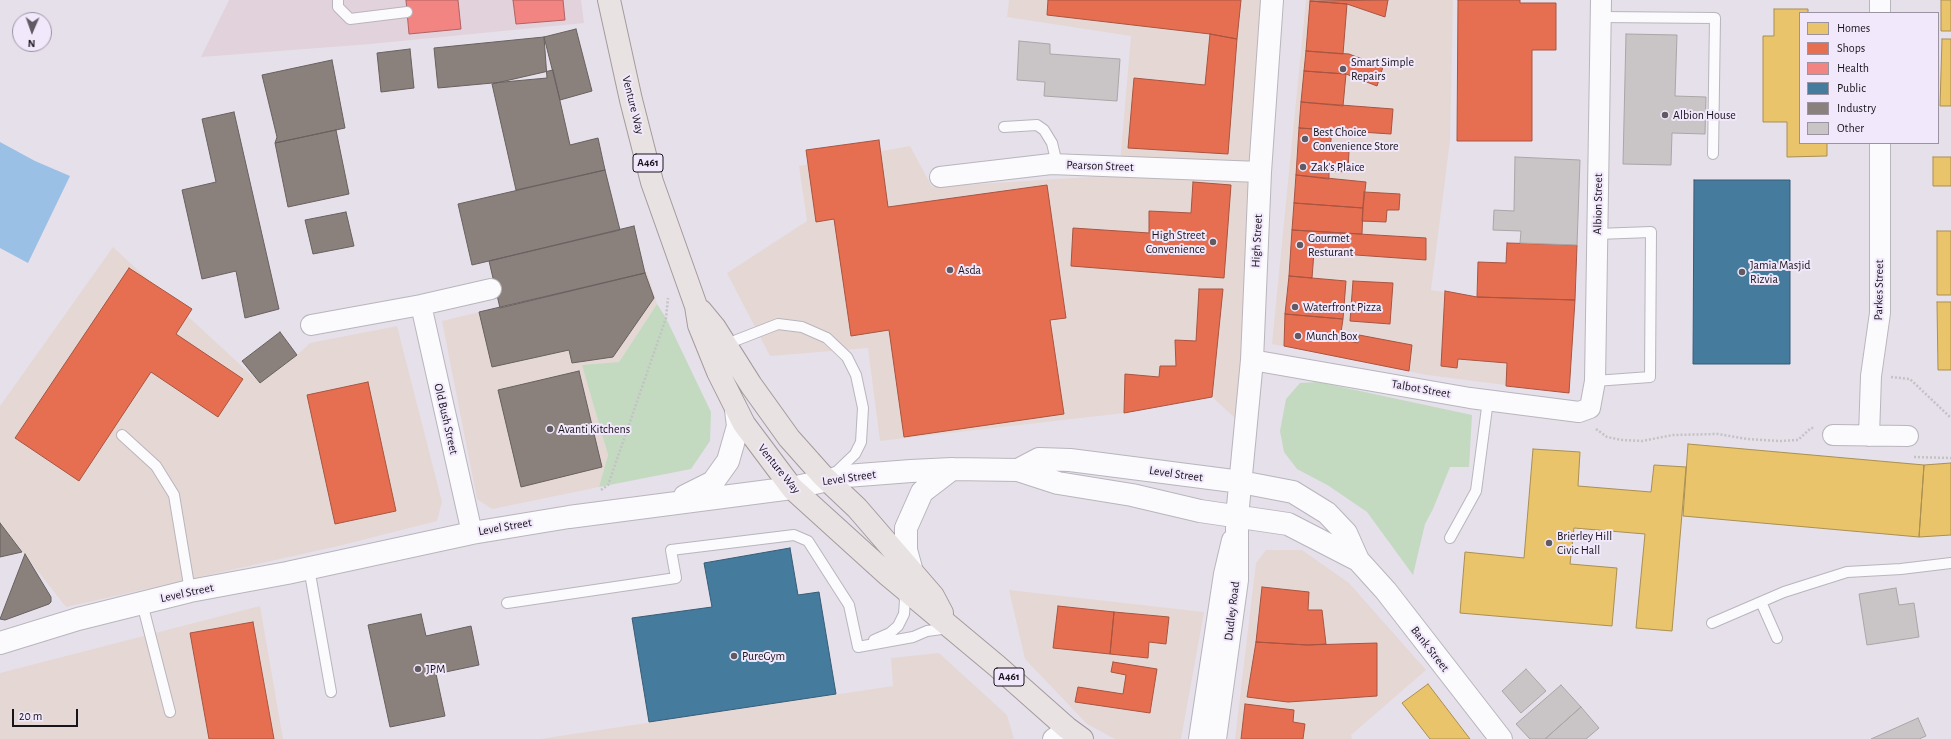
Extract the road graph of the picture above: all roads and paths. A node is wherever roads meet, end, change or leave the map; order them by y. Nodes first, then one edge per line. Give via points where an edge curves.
1 (338, 0) edge
2 (1272, 0) edge
3 (1880, 0) edge
4 (611, 6) edge
5 (1601, 9) edge
6 (407, 12) dead end
7 (1880, 12) edge
8 (1004, 127) dead end
9 (1880, 144) edge
10 (1713, 154) dead end
11 (1057, 164) junction
12 (1260, 172) junction
13 (940, 177) dead end
14 (1597, 234) junction
15 (491, 289) dead end
16 (669, 295) dead end
17 (420, 305) junction
18 (311, 324) dead end
19 (718, 348) junction
20 (1252, 360) junction
21 (1871, 376) junction
22 (1595, 381) junction
23 (1488, 400) junction
24 (1590, 408) junction
25 (736, 410) junction
26 (1951, 418) edge
27 (1826, 432) joint
28 (122, 435) dead end
29 (1869, 436) junction
30 (1908, 436) dead end
31 (952, 468) junction
32 (1018, 470) junction
33 (827, 480) junction
34 (1241, 482) junction
35 (792, 488) junction
36 (596, 494) dead end
37 (669, 504) junction
38 (1237, 516) junction
39 (472, 533) junction
40 (1450, 538) dead end
41 (1358, 560) junction
42 (1951, 563) edge
43 (309, 568) junction
44 (906, 579) junction
45 (190, 591) junction
46 (1761, 602) junction
47 (142, 603) junction
48 (507, 603) dead end
49 (1712, 623) dead end
50 (950, 628) junction
51 (1777, 638) dead end
52 (0, 643) edge
53 (858, 647) junction
54 (331, 692) dead end
55 (170, 712) dead end
56 (1070, 736) edge
57 (1199, 739) edge
58 (1215, 739) edge
59 (1501, 739) edge

1 - 6 lane via 338,7 350,19
2 - 12 street, High Street
3 - 7 street
4 - 19 main road, Venture Way / A461 via 652,182 696,306 715,328
5 - 10 lane via 1715,18
5 - 14 street, Albion Street
8 - 11 lane via 1037,125 1044,130 1052,144
9 - 21 street, Parkes Street via 1880,313
11 - 12 street, Pearson Street
11 - 13 street, Pearson Street
12 - 20 street, High Street
14 - 22 street, Albion Street
14 - 22 lane via 1651,232 1650,376
15 - 17 street
16 - 36 path via 666,318 608,485
17 - 18 street
17 - 39 street, Old Bush Street
19 - 25 main road, Venture Way / A461
19 - 33 main road, Venture Way / A461 via 751,385 789,438
19 - 33 lane via 778,324 802,327 828,338 847,357 856,375 863,408 861,442 855,454
20 - 23 street, Talbot Street
20 - 34 street, High Street
21 - 26 path via 1910,379
21 - 29 street, Parkes Street
22 - 24 street, Albion Street
23 - 24 street, Talbot Street via 1579,412
23 - 40 lane via 1476,491
24 - 27 path via 1596,429 1607,437 1622,440 1718,434 1747,439 1798,440 1812,428
25 - 35 main road, Venture Way / A461
25 - 37 street via 738,426 728,461 713,482
27 - 29 street
28 - 45 lane via 156,466 174,495
29 - 30 street
31 - 32 street, Level Street
31 - 33 street, Level Street via 846,476
31 - 44 street via 922,492 906,528
32 - 34 street, Level Street via 1038,459 1070,460
32 - 38 street, Level Street via 1058,483
33 - 35 street, Level Street
33 - 44 main road, Venture Way / A461 via 857,508
34 - 38 street, Dudley Road
34 - 41 street, Bank Street via 1294,492 1327,513 1346,533
35 - 37 street, Level Street
35 - 44 main road, Venture Way / A461
37 - 39 street, Level Street via 569,516
38 - 41 street, Bank Street via 1288,524
38 - 57 street via 1224,574
38 - 58 street, Dudley Road via 1237,580
39 - 43 street, Level Street
41 - 59 street, Bank Street via 1386,591
42 - 46 lane via 1847,572
43 - 45 street, Level Street
43 - 54 lane
44 - 50 main road, Venture Way / A461
44 - 53 lane via 904,614 898,626 890,633
45 - 47 street, Level Street
46 - 49 lane
46 - 51 lane
47 - 52 street, Level Street
47 - 55 lane
48 - 53 lane via 676,578 671,550 794,535 808,541 849,605
50 - 53 lane
50 - 56 main road, Venture Way / A461 via 997,666

